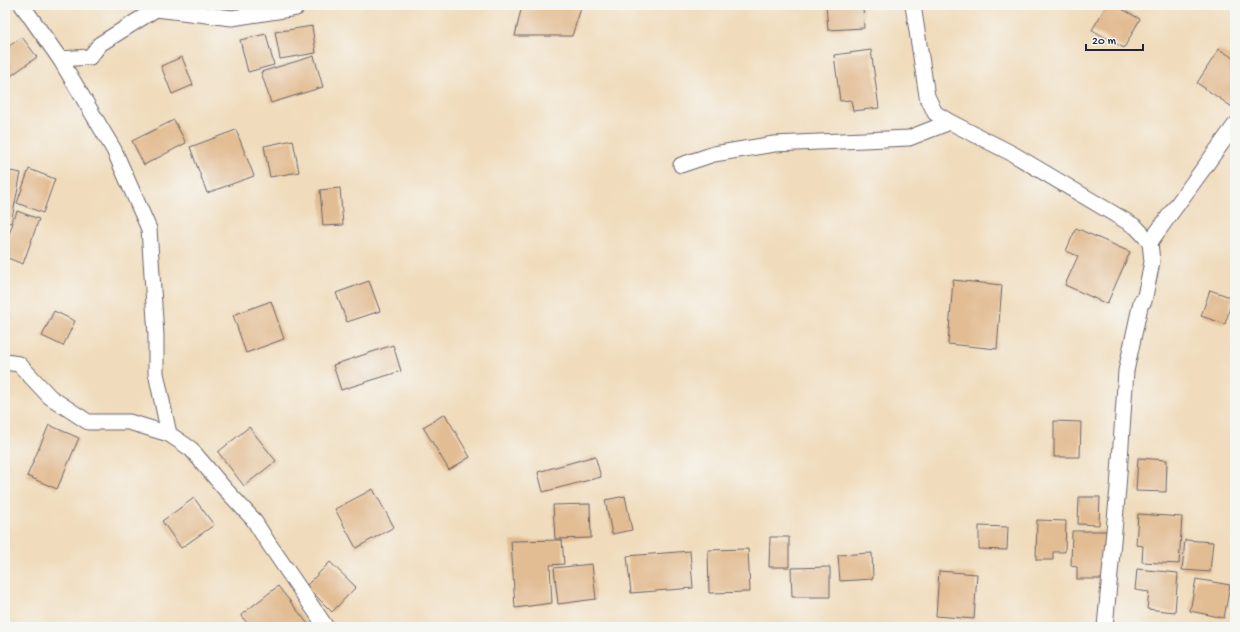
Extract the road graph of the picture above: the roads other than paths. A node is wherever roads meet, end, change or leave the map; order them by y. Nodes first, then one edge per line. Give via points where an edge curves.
1 (22, 5) edge
2 (297, 5) edge
3 (913, 5) edge
4 (156, 7) edge
5 (60, 59) junction
6 (950, 122) junction
7 (1235, 125) edge
8 (681, 165) dead end
9 (1150, 242) junction
10 (5, 362) edge
11 (168, 434) junction
12 (326, 627) edge
13 (1105, 627) edge

1 - 5 street
2 - 4 street via 296,8 232,18
3 - 6 street via 927,96 935,113
4 - 5 street via 100,44 90,57
5 - 11 street via 114,150 149,229 156,373
6 - 8 street via 909,138 774,144 714,154
6 - 9 street via 1013,154 1136,227
7 - 9 street
9 - 13 street via 1152,262 1126,371
10 - 11 street via 19,364 50,397 88,422 130,422
11 - 12 street via 191,449 253,519

